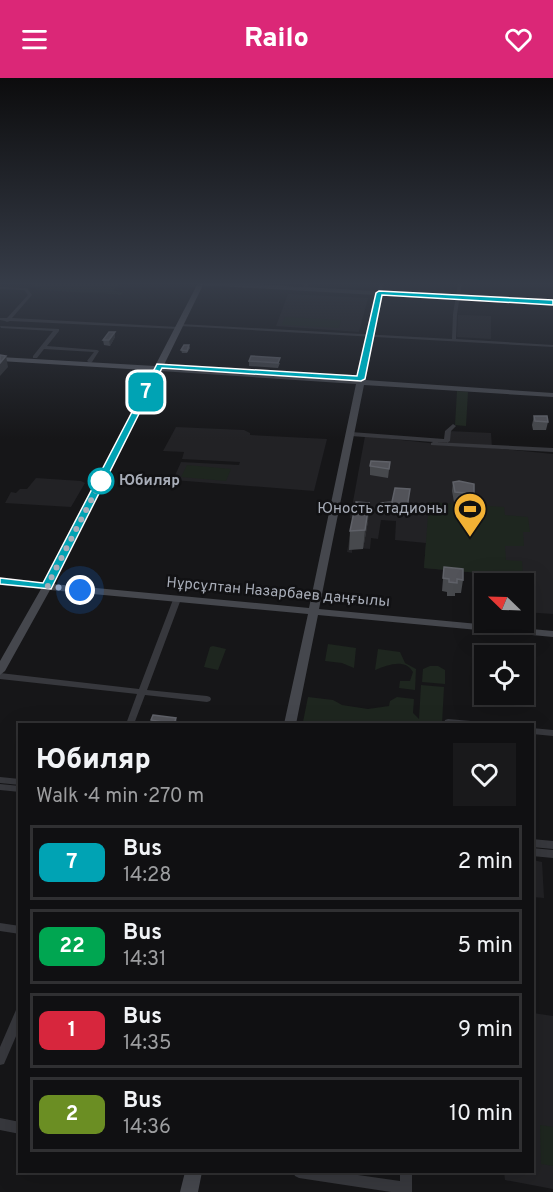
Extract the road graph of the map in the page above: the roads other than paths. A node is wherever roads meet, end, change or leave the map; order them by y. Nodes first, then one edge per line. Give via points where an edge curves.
1 (53, 335) edge
2 (175, 335) edge
3 (348, 335) edge
4 (454, 335) edge
5 (370, 336) junction
6 (454, 340) junction
7 (553, 346) edge
8 (43, 347) junction
9 (0, 357) edge
10 (33, 359) junction
11 (90, 361) junction
12 (159, 367) junction
13 (361, 381) junction
14 (553, 395) edge
15 (453, 426) dead end
16 (351, 434) junction
17 (433, 444) dead end
18 (553, 450) edge
19 (0, 582) edge
20 (47, 586) junction
21 (177, 599) junction
22 (314, 611) junction
23 (553, 634) edge
24 (0, 671) edge
25 (0, 676) edge
26 (143, 691) junction
27 (207, 699) dead end
28 (130, 723) edge
29 (290, 723) edge
30 (534, 731) edge
31 (553, 733) edge
32 (0, 780) edge
33 (18, 782) edge
34 (0, 787) edge
35 (18, 789) edge
36 (534, 843) edge
37 (553, 845) edge
38 (534, 852) edge
39 (553, 855) edge
40 (0, 927) edge
41 (18, 930) edge
42 (18, 1018) edge
43 (0, 1060) edge
44 (0, 1124) edge
45 (18, 1128) edge
46 (194, 1173) edge
47 (305, 1173) edge
48 (406, 1173) edge
49 (406, 1190) edge
50 (189, 1192) edge

1 - 8 street
2 - 12 main road
3 - 5 street
4 - 6 street
5 - 6 street
5 - 13 street
6 - 7 street
8 - 10 street
8 - 11 street via 97,351
9 - 10 main road
10 - 11 main road
10 - 12 main road
11 - 12 main road
12 - 13 street
12 - 20 street
13 - 14 street
13 - 16 street
15 - 16 street via 447,441
16 - 22 street
17 - 18 street
19 - 20 street, Нұрсұлтан Назарбаев даңғылы
20 - 21 street, Нұрсұлтан Назарбаев даңғылы
20 - 24 street
21 - 22 street, Нұрсұлтан Назарбаев даңғылы
21 - 26 street
22 - 23 street, Нұрсұлтан Назарбаев даңғылы
22 - 29 street
25 - 26 street
26 - 27 street
26 - 28 street
30 - 31 street
32 - 33 street
34 - 35 street
36 - 37 street
38 - 39 street
40 - 41 street
42 - 43 street
44 - 45 street
46 - 50 street
47 - 49 street
48 - 49 street

